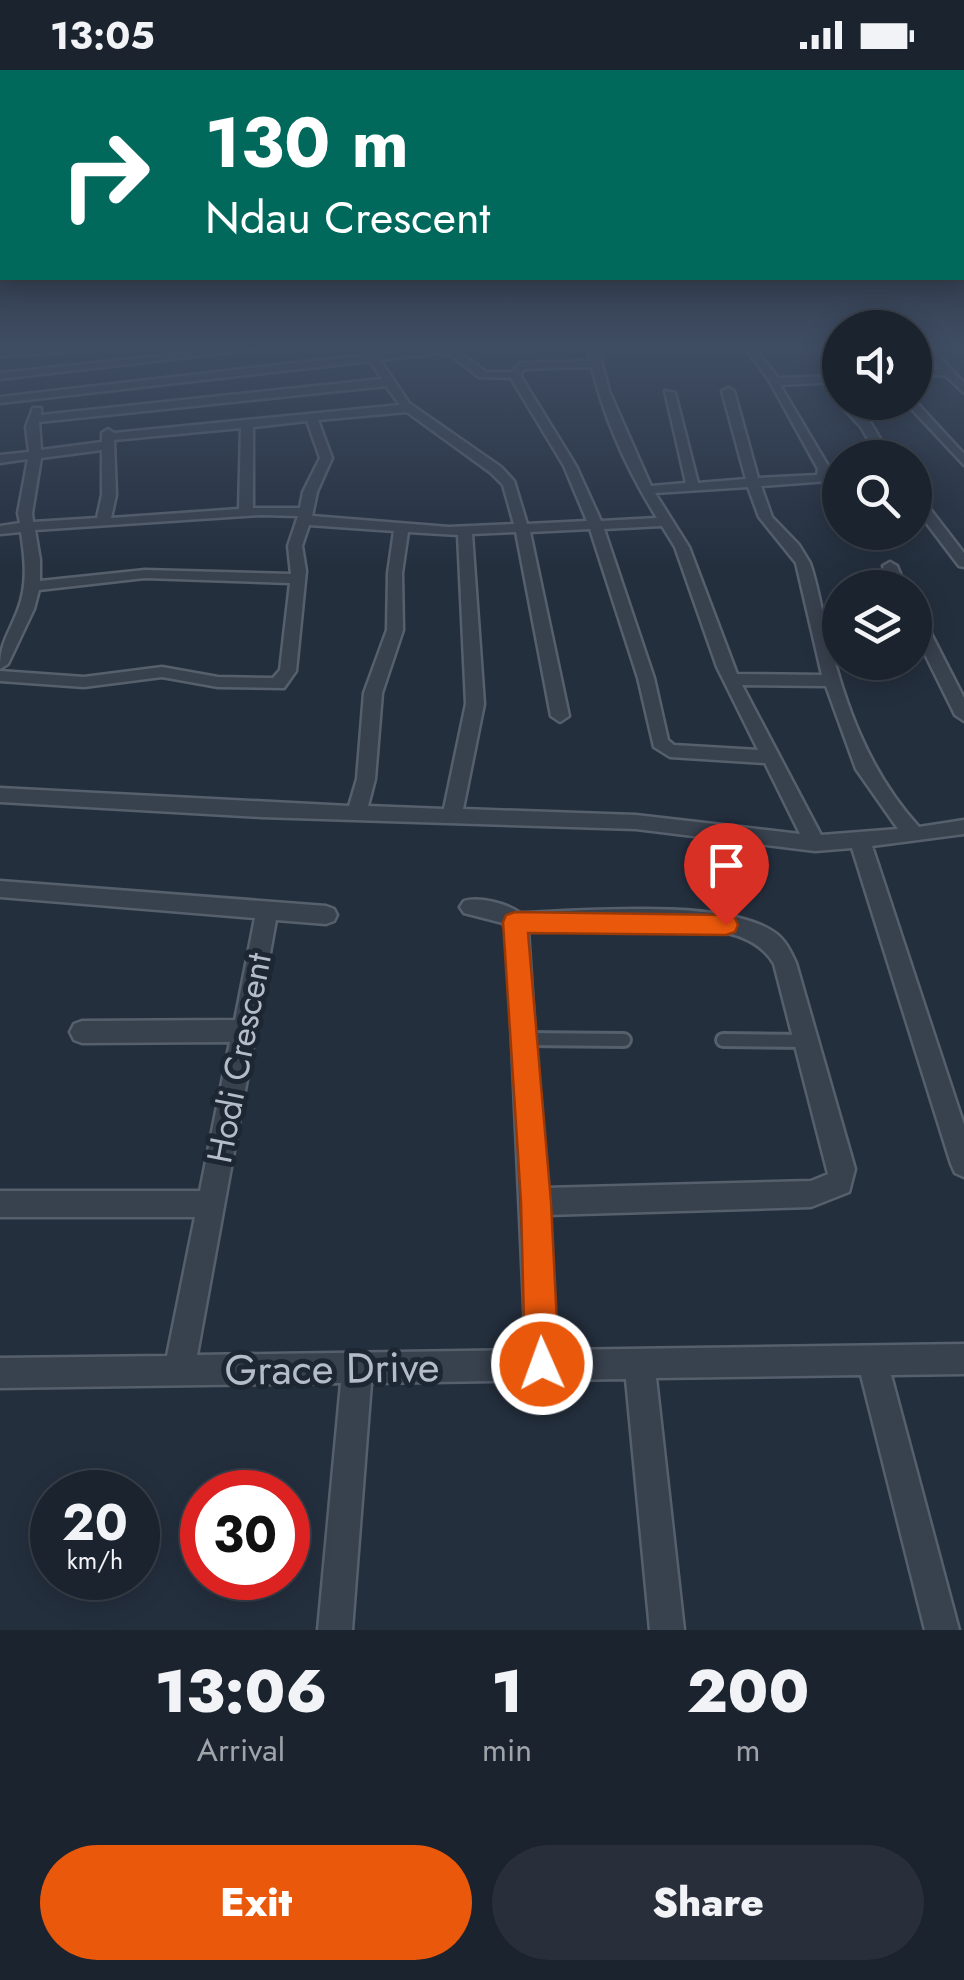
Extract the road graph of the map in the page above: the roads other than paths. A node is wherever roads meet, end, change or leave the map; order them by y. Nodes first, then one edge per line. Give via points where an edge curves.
1 (312, 420) edge
2 (34, 421) edge
3 (106, 421) edge
4 (303, 421) edge
5 (427, 421) edge
6 (543, 421) edge
7 (619, 421) edge
8 (676, 421) edge
9 (737, 421) edge
10 (797, 421) edge
11 (927, 421) edge
12 (247, 426) junction
13 (109, 441) junction
14 (34, 454) junction
15 (0, 458) edge
16 (964, 462) edge
17 (756, 486) junction
18 (693, 487) junction
19 (646, 490) junction
20 (246, 514) junction
21 (304, 517) junction
22 (103, 521) junction
23 (932, 521) edge
24 (666, 522) junction
25 (596, 525) junction
26 (26, 526) junction
27 (402, 526) junction
28 (524, 529) junction
29 (0, 530) edge
30 (464, 531) junction
31 (964, 563) edge
32 (890, 566) dead end
33 (892, 570) edge
34 (298, 579) junction
35 (32, 586) junction
36 (932, 652) edge
37 (0, 664) edge
38 (0, 676) edge
39 (731, 679) junction
40 (834, 681) junction
41 (964, 715) edge
42 (560, 716) dead end
43 (773, 757) junction
44 (0, 794) edge
45 (356, 813) junction
46 (452, 816) junction
47 (964, 826) edge
48 (911, 835) junction
49 (860, 841) junction
50 (816, 843) junction
51 (0, 888) edge
52 (472, 907) dead end
53 (267, 912) junction
54 (326, 915) dead end
55 (515, 922) junction
56 (243, 1031) junction
57 (82, 1032) dead end
58 (526, 1039) junction
59 (624, 1040) dead end
60 (723, 1040) dead end
61 (806, 1041) junction
62 (964, 1164) edge
63 (536, 1202) junction
64 (0, 1204) edge
65 (211, 1204) junction
66 (872, 1358) junction
67 (964, 1359) edge
68 (639, 1362) junction
69 (542, 1364) junction
70 (358, 1368) junction
71 (179, 1370) junction
72 (0, 1373) edge
73 (334, 1630) edge
74 (668, 1630) edge
75 (942, 1630) edge

1 - 21 street via 326,458
2 - 14 street
3 - 13 street
4 - 12 street
5 - 28 street via 501,474
6 - 25 street
7 - 19 street
8 - 18 street
9 - 17 street
10 - 17 street via 826,474
11 - 16 street
12 - 13 street
12 - 20 street
13 - 14 street
13 - 22 street
14 - 15 street
14 - 26 street
17 - 18 street
17 - 40 street via 762,512 802,558
18 - 19 street
19 - 24 street
20 - 21 street
20 - 22 street
21 - 27 street
21 - 34 street via 295,546
22 - 26 street
23 - 31 street
24 - 25 street
24 - 39 street via 682,547
25 - 28 street
25 - 43 street via 660,743 670,751
26 - 29 street
26 - 35 street
27 - 30 street
27 - 45 street via 394,630 374,693
28 - 30 street
28 - 42 street
30 - 46 street via 475,704
32 - 33 street
34 - 35 street via 161,574
34 - 38 street via 288,671 278,684 162,672 84,682
35 - 37 street
36 - 41 street
39 - 40 street
39 - 43 street
40 - 48 street via 868,779
43 - 50 street
44 - 45 street
45 - 46 street
46 - 50 street via 636,822
47 - 48 street
48 - 49 street
49 - 50 street
49 - 62 street
51 - 53 street, Hodi Crescent
52 - 55 street via 501,911
53 - 54 street, Hodi Crescent
53 - 56 street, Hodi Crescent
55 - 58 street
55 - 61 street via 694,922 765,936 785,963
56 - 57 street
56 - 65 street, Hodi Crescent
58 - 59 lane
58 - 63 street
60 - 61 lane
61 - 63 street via 842,1169 840,1183 779,1198
63 - 69 street
64 - 65 street, Hodi Crescent
65 - 71 street, Hodi Crescent
66 - 67 street, Grace Drive
66 - 68 street, Grace Drive
66 - 75 street
68 - 69 street, Grace Drive
68 - 74 street
69 - 70 street, Grace Drive
70 - 71 street, Grace Drive
70 - 73 street
71 - 72 street, Grace Drive

